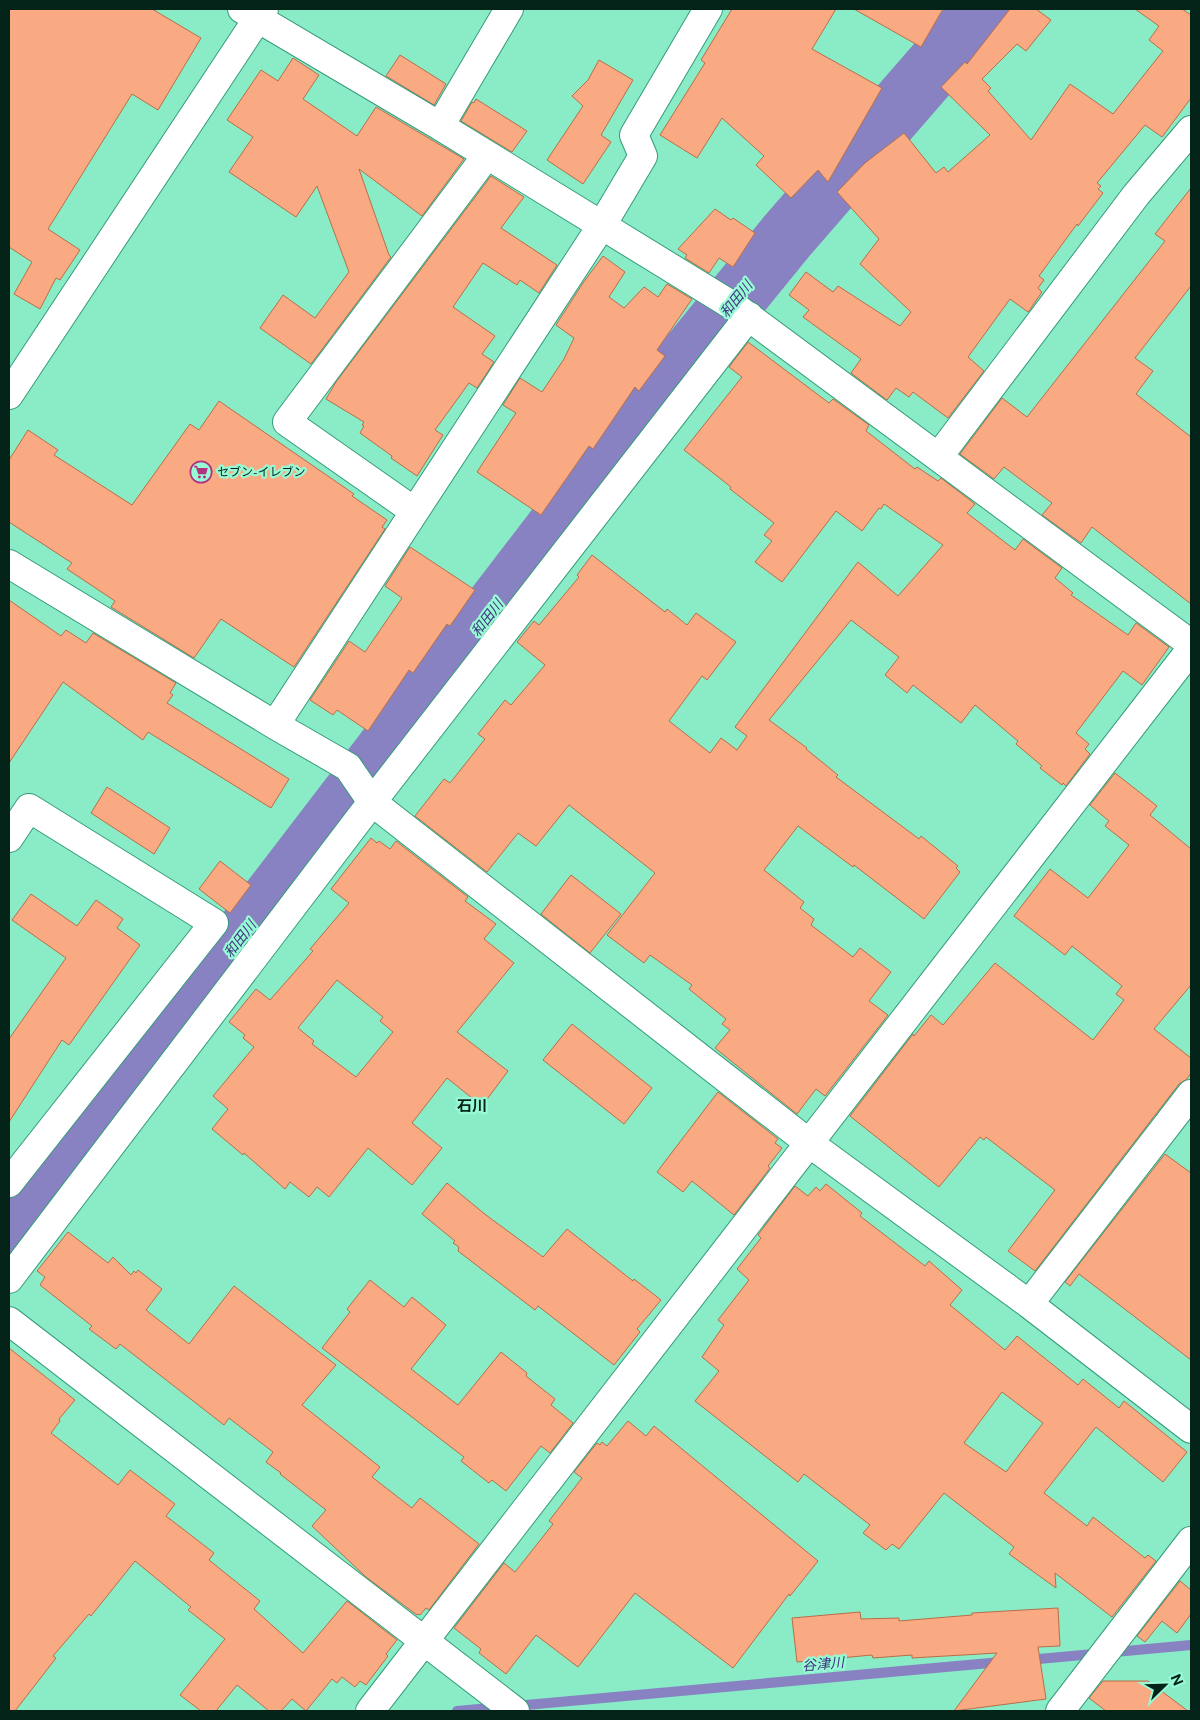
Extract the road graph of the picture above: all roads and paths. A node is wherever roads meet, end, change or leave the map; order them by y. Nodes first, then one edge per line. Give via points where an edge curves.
1 (509, 9) edge
2 (708, 9) edge
3 (254, 12) edge
4 (440, 126) junction
5 (1191, 130) edge
6 (487, 155) junction
7 (602, 225) junction
8 (735, 306) junction
9 (9, 395) edge
10 (939, 456) junction
11 (414, 511) junction
12 (9, 564) edge
13 (1191, 644) edge
14 (1191, 649) edge
15 (275, 725) junction
16 (361, 786) junction
17 (9, 838) edge
18 (1191, 1094) edge
19 (809, 1143) junction
20 (9, 1183) edge
21 (9, 1279) edge
22 (1029, 1304) junction
23 (9, 1321) edge
24 (1191, 1429) edge
25 (1191, 1541) edge
26 (424, 1641) junction
27 (370, 1711) edge
28 (515, 1711) edge
29 (1060, 1711) edge

1 - 4 street
2 - 7 street via 634,135 643,156
3 - 4 street
3 - 9 street
4 - 6 street
5 - 10 street via 1136,195
6 - 7 street
6 - 11 street via 287,422
7 - 8 street
7 - 11 street
8 - 10 street
8 - 16 street
10 - 13 street
11 - 15 street
12 - 15 street
14 - 19 street
15 - 16 street
16 - 19 street
16 - 21 street
17 - 20 street via 29,808 214,923
18 - 22 street
19 - 22 street
19 - 26 street
22 - 24 street
23 - 26 street
25 - 29 street
26 - 27 street
26 - 28 street

